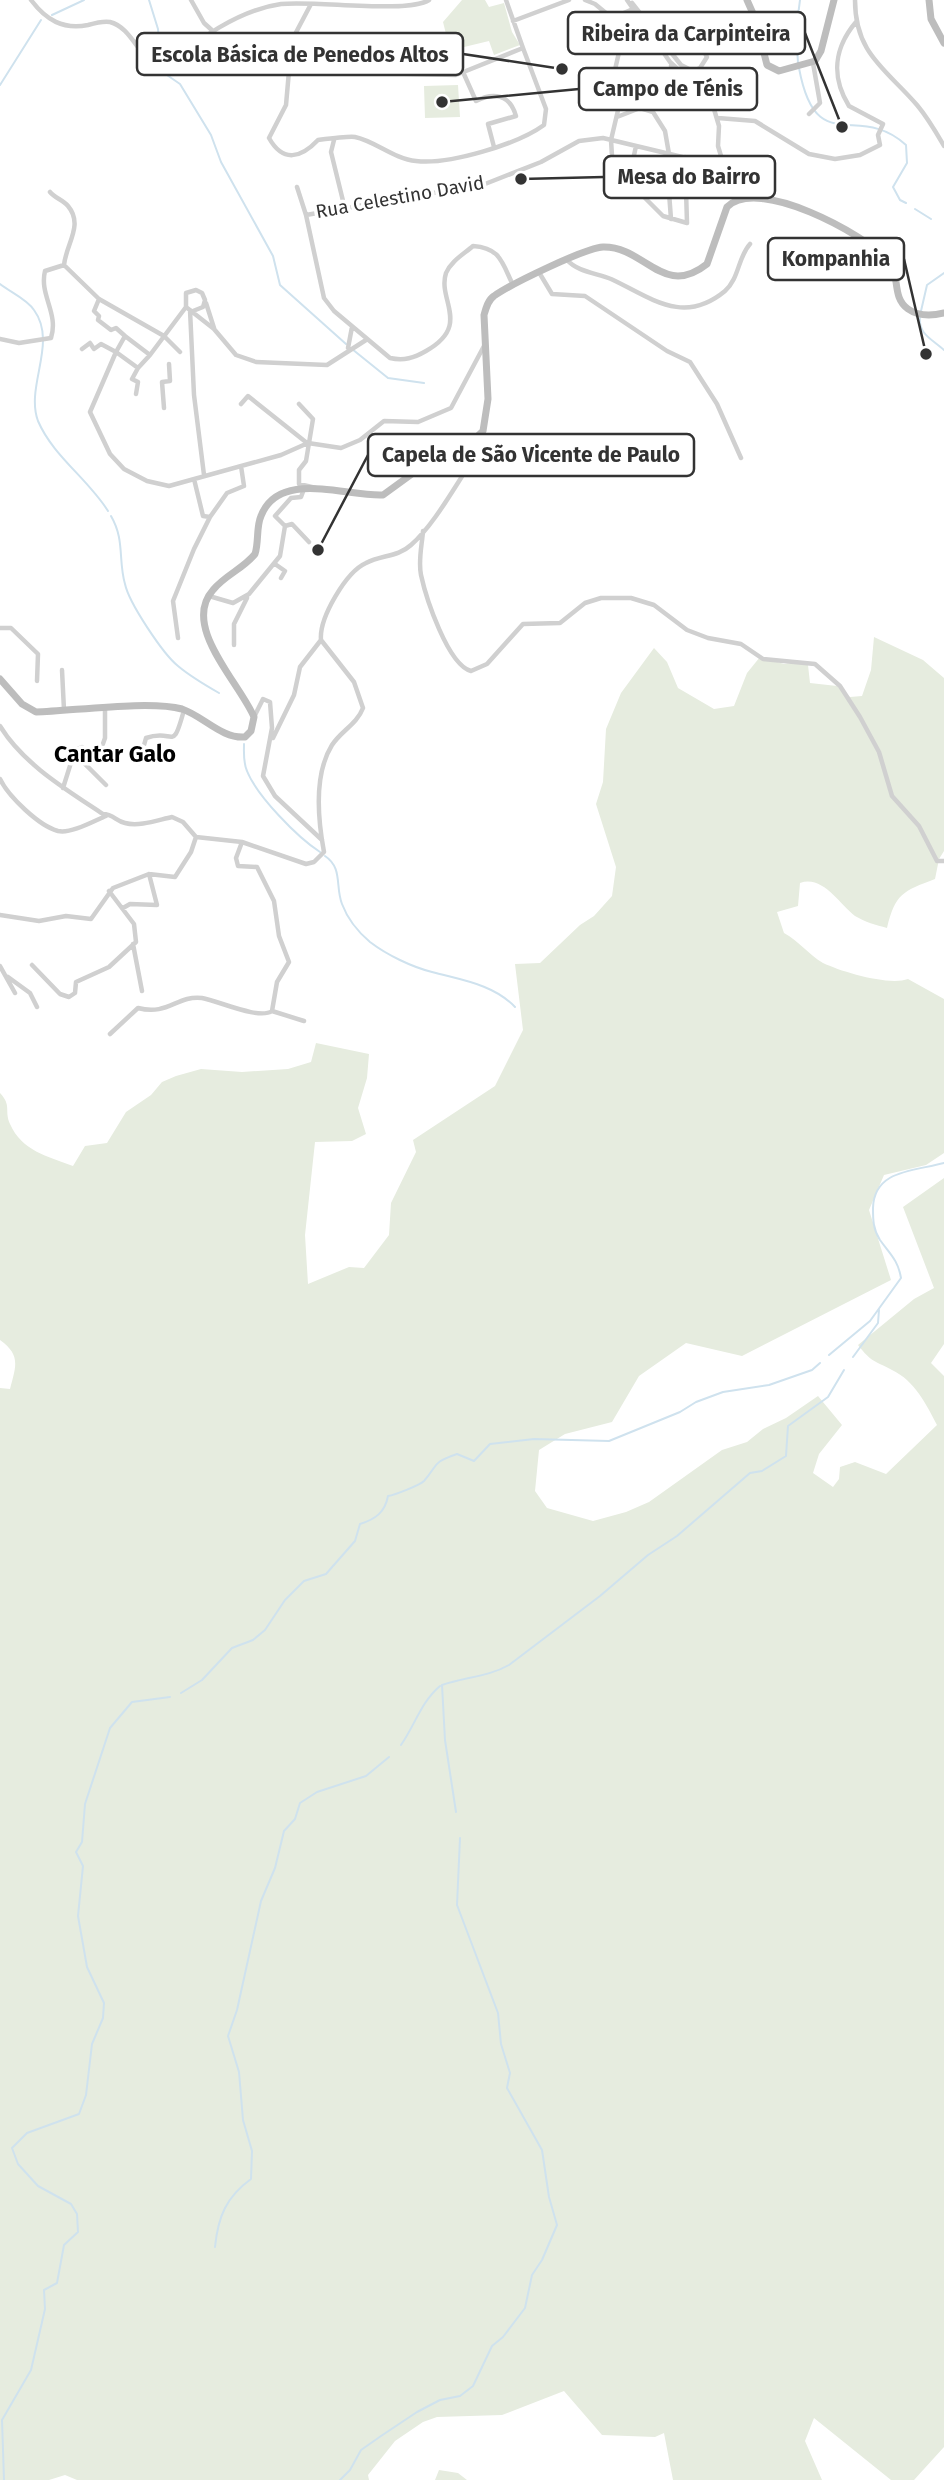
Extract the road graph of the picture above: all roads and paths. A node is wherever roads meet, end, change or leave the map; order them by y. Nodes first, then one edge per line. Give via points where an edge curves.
1 (32, 0) edge
2 (191, 0) edge
3 (429, 0) edge
4 (506, 0) edge
5 (569, 0) edge
6 (585, 0) edge
7 (628, 0) edge
8 (747, 0) edge
9 (834, 0) edge
10 (855, 0) edge
11 (929, 0) edge
12 (379, 2) edge
13 (311, 4) junction
14 (633, 9) junction
15 (612, 18) junction
16 (513, 21) junction
17 (856, 22) junction
18 (691, 29) dead end
19 (214, 32) junction
20 (944, 43) edge
21 (523, 48) junction
22 (670, 62) junction
23 (811, 64) junction
24 (289, 71) junction
25 (463, 72) junction
26 (620, 94) junction
27 (705, 96) junction
28 (640, 108) junction
29 (809, 114) dead end
30 (617, 117) junction
31 (718, 118) junction
32 (334, 140) junction
33 (611, 140) junction
34 (636, 146) junction
35 (944, 146) edge
36 (494, 147) junction
37 (667, 153) junction
38 (685, 158) junction
39 (724, 167) junction
40 (297, 187) dead end
41 (669, 191) junction
42 (50, 192) dead end
43 (777, 202) junction
44 (345, 209) junction
45 (306, 215) junction
46 (671, 219) junction
47 (750, 244) dead end
48 (567, 260) junction
49 (64, 265) junction
50 (540, 274) junction
51 (513, 286) junction
52 (99, 299) junction
53 (205, 300) junction
54 (190, 309) junction
55 (944, 313) edge
56 (207, 323) junction
57 (352, 327) junction
58 (214, 329) junction
59 (193, 330) junction
60 (125, 336) junction
61 (164, 337) junction
62 (0, 339) edge
63 (367, 339) junction
64 (484, 345) junction
65 (82, 349) dead end
66 (348, 349) junction
67 (116, 352) junction
68 (180, 352) dead end
69 (150, 355) junction
70 (169, 364) dead end
71 (138, 368) junction
72 (135, 394) dead end
73 (241, 404) dead end
74 (299, 404) dead end
75 (164, 408) dead end
76 (476, 440) junction
77 (308, 443) junction
78 (741, 458) dead end
79 (241, 466) junction
80 (204, 475) junction
81 (194, 479) junction
82 (304, 489) junction
83 (319, 490) junction
84 (210, 517) junction
85 (285, 526) junction
86 (423, 531) junction
87 (309, 542) dead end
88 (275, 564) junction
89 (281, 578) dead end
90 (249, 594) junction
91 (209, 596) junction
92 (0, 628) edge
93 (178, 639) dead end
94 (321, 640) junction
95 (234, 645) dead end
96 (62, 670) dead end
97 (0, 679) edge
98 (37, 681) dead end
99 (105, 709) junction
100 (184, 710) junction
101 (64, 711) junction
102 (254, 717) junction
103 (0, 726) edge
104 (270, 743) junction
105 (74, 753) junction
106 (139, 763) dead end
107 (0, 779) edge
108 (106, 785) dead end
109 (63, 788) junction
110 (110, 814) junction
111 (196, 837) junction
112 (322, 840) junction
113 (242, 842) junction
114 (942, 862) edge
115 (149, 874) junction
116 (109, 891) junction
117 (122, 908) junction
118 (0, 915) edge
119 (133, 944) junction
120 (32, 965) dead end
121 (0, 966) edge
122 (8, 977) junction
123 (142, 991) dead end
124 (15, 993) dead end
125 (37, 1007) dead end
126 (272, 1011) junction
127 (304, 1021) dead end
128 (110, 1034) dead end

1 - 19 street via 46,17 64,26 109,22 122,29 157,66 165,67
2 - 19 street
3 - 12 street via 410,7
4 - 16 street
5 - 16 street
6 - 15 street
7 - 14 street
7 - 18 street via 681,65 693,71 707,57
8 - 23 street via 767,65 779,71
9 - 23 street via 821,51
10 - 17 street
11 - 20 street via 931,19
12 - 13 street
13 - 19 street via 262,8
13 - 24 street via 292,40
14 - 15 street
14 - 22 street
15 - 26 street via 619,38 614,74
16 - 21 street
17 - 31 street via 840,46 835,69 849,106 884,126 877,141 880,145 860,155 835,159 809,154 755,121
17 - 35 street via 874,62 916,104
21 - 25 street
21 - 36 street via 546,109 544,125 530,135
22 - 27 street
22 - 27 street via 684,97
23 - 29 street via 820,103
24 - 25 street
24 - 32 street via 286,105 269,138 289,157 296,157 318,140
25 - 36 street via 476,101 490,94 500,96 514,110 516,116 488,124
26 - 28 street via 634,88
26 - 30 street
27 - 31 street via 711,99
28 - 30 street
28 - 37 street via 653,111 660,120
30 - 33 street
31 - 39 street
32 - 36 street via 355,137 415,161 444,160
32 - 44 street via 331,152
33 - 34 street, Rua Celestino David
33 - 44 street, Rua Celestino David via 579,141 485,184
33 - 46 street via 612,156 621,173
34 - 37 street, Rua Celestino David
34 - 41 street via 633,160 660,191
37 - 38 street, Rua Celestino David
37 - 41 street
38 - 39 street, Rua Celestino David
38 - 46 street via 687,223
39 - 43 street, Rua Celestino David
40 - 45 street, Rua Celestino David
41 - 46 street
42 - 49 street via 67,204 75,220
43 - 48 street via 749,198 732,202 707,264 685,277 666,274 605,247
43 - 55 street via 827,219 881,254 895,271 901,304 913,312
44 - 45 street, Rua Celestino David
45 - 57 street, Rua Celestino David via 324,298
47 - 48 street via 727,290 708,302 676,308 663,307 609,278 573,267
48 - 50 street
49 - 52 street
49 - 62 street via 45,271 42,288 54,321 51,338 10,343
50 - 51 street
50 - 78 street via 552,294 585,296 690,362 717,404
51 - 63 street via 497,254 489,247 473,246 445,275 451,318 439,343 402,361 390,358
51 - 64 street via 492,297 487,305
52 - 60 street via 94,311 98,320
52 - 61 street
53 - 54 street via 203,307
53 - 54 street via 199,291 189,291 183,300
53 - 58 street
54 - 56 street
54 - 59 street
54 - 61 street
56 - 58 street
56 - 59 street via 199,322
57 - 63 street
57 - 66 street
58 - 66 street via 236,355 256,362 327,365
59 - 80 street via 194,395
60 - 67 street
60 - 69 street
61 - 68 street
61 - 69 street
63 - 66 street
64 - 76 street via 486,421
64 - 77 street via 451,408 418,422 384,421 341,448
65 - 67 street via 101,344
67 - 71 street
67 - 81 street via 90,412 110,454 124,469 147,481 169,486
69 - 71 street
70 - 75 street via 170,381 162,382
71 - 72 street via 132,379 138,382
73 - 77 street via 248,396
74 - 77 street via 313,419
76 - 83 street via 416,471 383,495
76 - 86 street via 479,448 472,461
77 - 79 street
77 - 83 street via 299,484 312,484
79 - 80 street
79 - 84 street via 244,486 227,493
80 - 81 street
81 - 84 street via 203,516
82 - 83 street
82 - 85 street via 277,510 275,516
82 - 91 street via 286,491 265,509 255,554
84 - 93 street via 173,601
85 - 87 street via 292,524
85 - 88 street via 284,545
86 - 94 street via 405,550 360,567 324,614
86 - 114 street via 421,575 447,647 471,671 487,664 523,624 561,623 585,603 601,598 631,598 654,605 687,630 741,644 762,659 815,664 835,680 853,706 879,752 892,796
88 - 89 street via 285,571
88 - 90 street
90 - 91 street via 233,603
90 - 95 street via 234,624
91 - 102 street via 202,612 208,637
92 - 98 street via 11,628 38,654
94 - 104 street via 300,667 294,695
94 - 112 street via 355,682 363,708 333,743 321,775
96 - 101 street
97 - 101 street via 30,710
99 - 100 street via 163,706
99 - 101 street
99 - 105 street via 100,752 92,756 82,747
100 - 102 street via 230,735 245,737
100 - 106 street via 177,736 145,738
102 - 104 street via 263,699 270,702
103 - 109 street
104 - 112 street via 264,766 267,785
105 - 108 street
105 - 109 street
107 - 110 street via 10,797 56,830
109 - 110 street
110 - 111 street via 124,823 172,817
111 - 113 street
111 - 115 street via 175,877
112 - 113 street via 324,852 306,864
113 - 126 street via 238,866 257,867 271,891 289,962 277,982
115 - 116 street
115 - 117 street via 157,905
116 - 117 street
116 - 118 street via 86,921 66,916 38,921
117 - 119 street via 134,924
119 - 120 street via 108,967 76,982 75,993 69,997 60,994
119 - 123 street
121 - 122 street
122 - 124 street
122 - 125 street via 30,993
126 - 127 street
126 - 128 street via 262,1015 191,998 153,1012 138,1008

